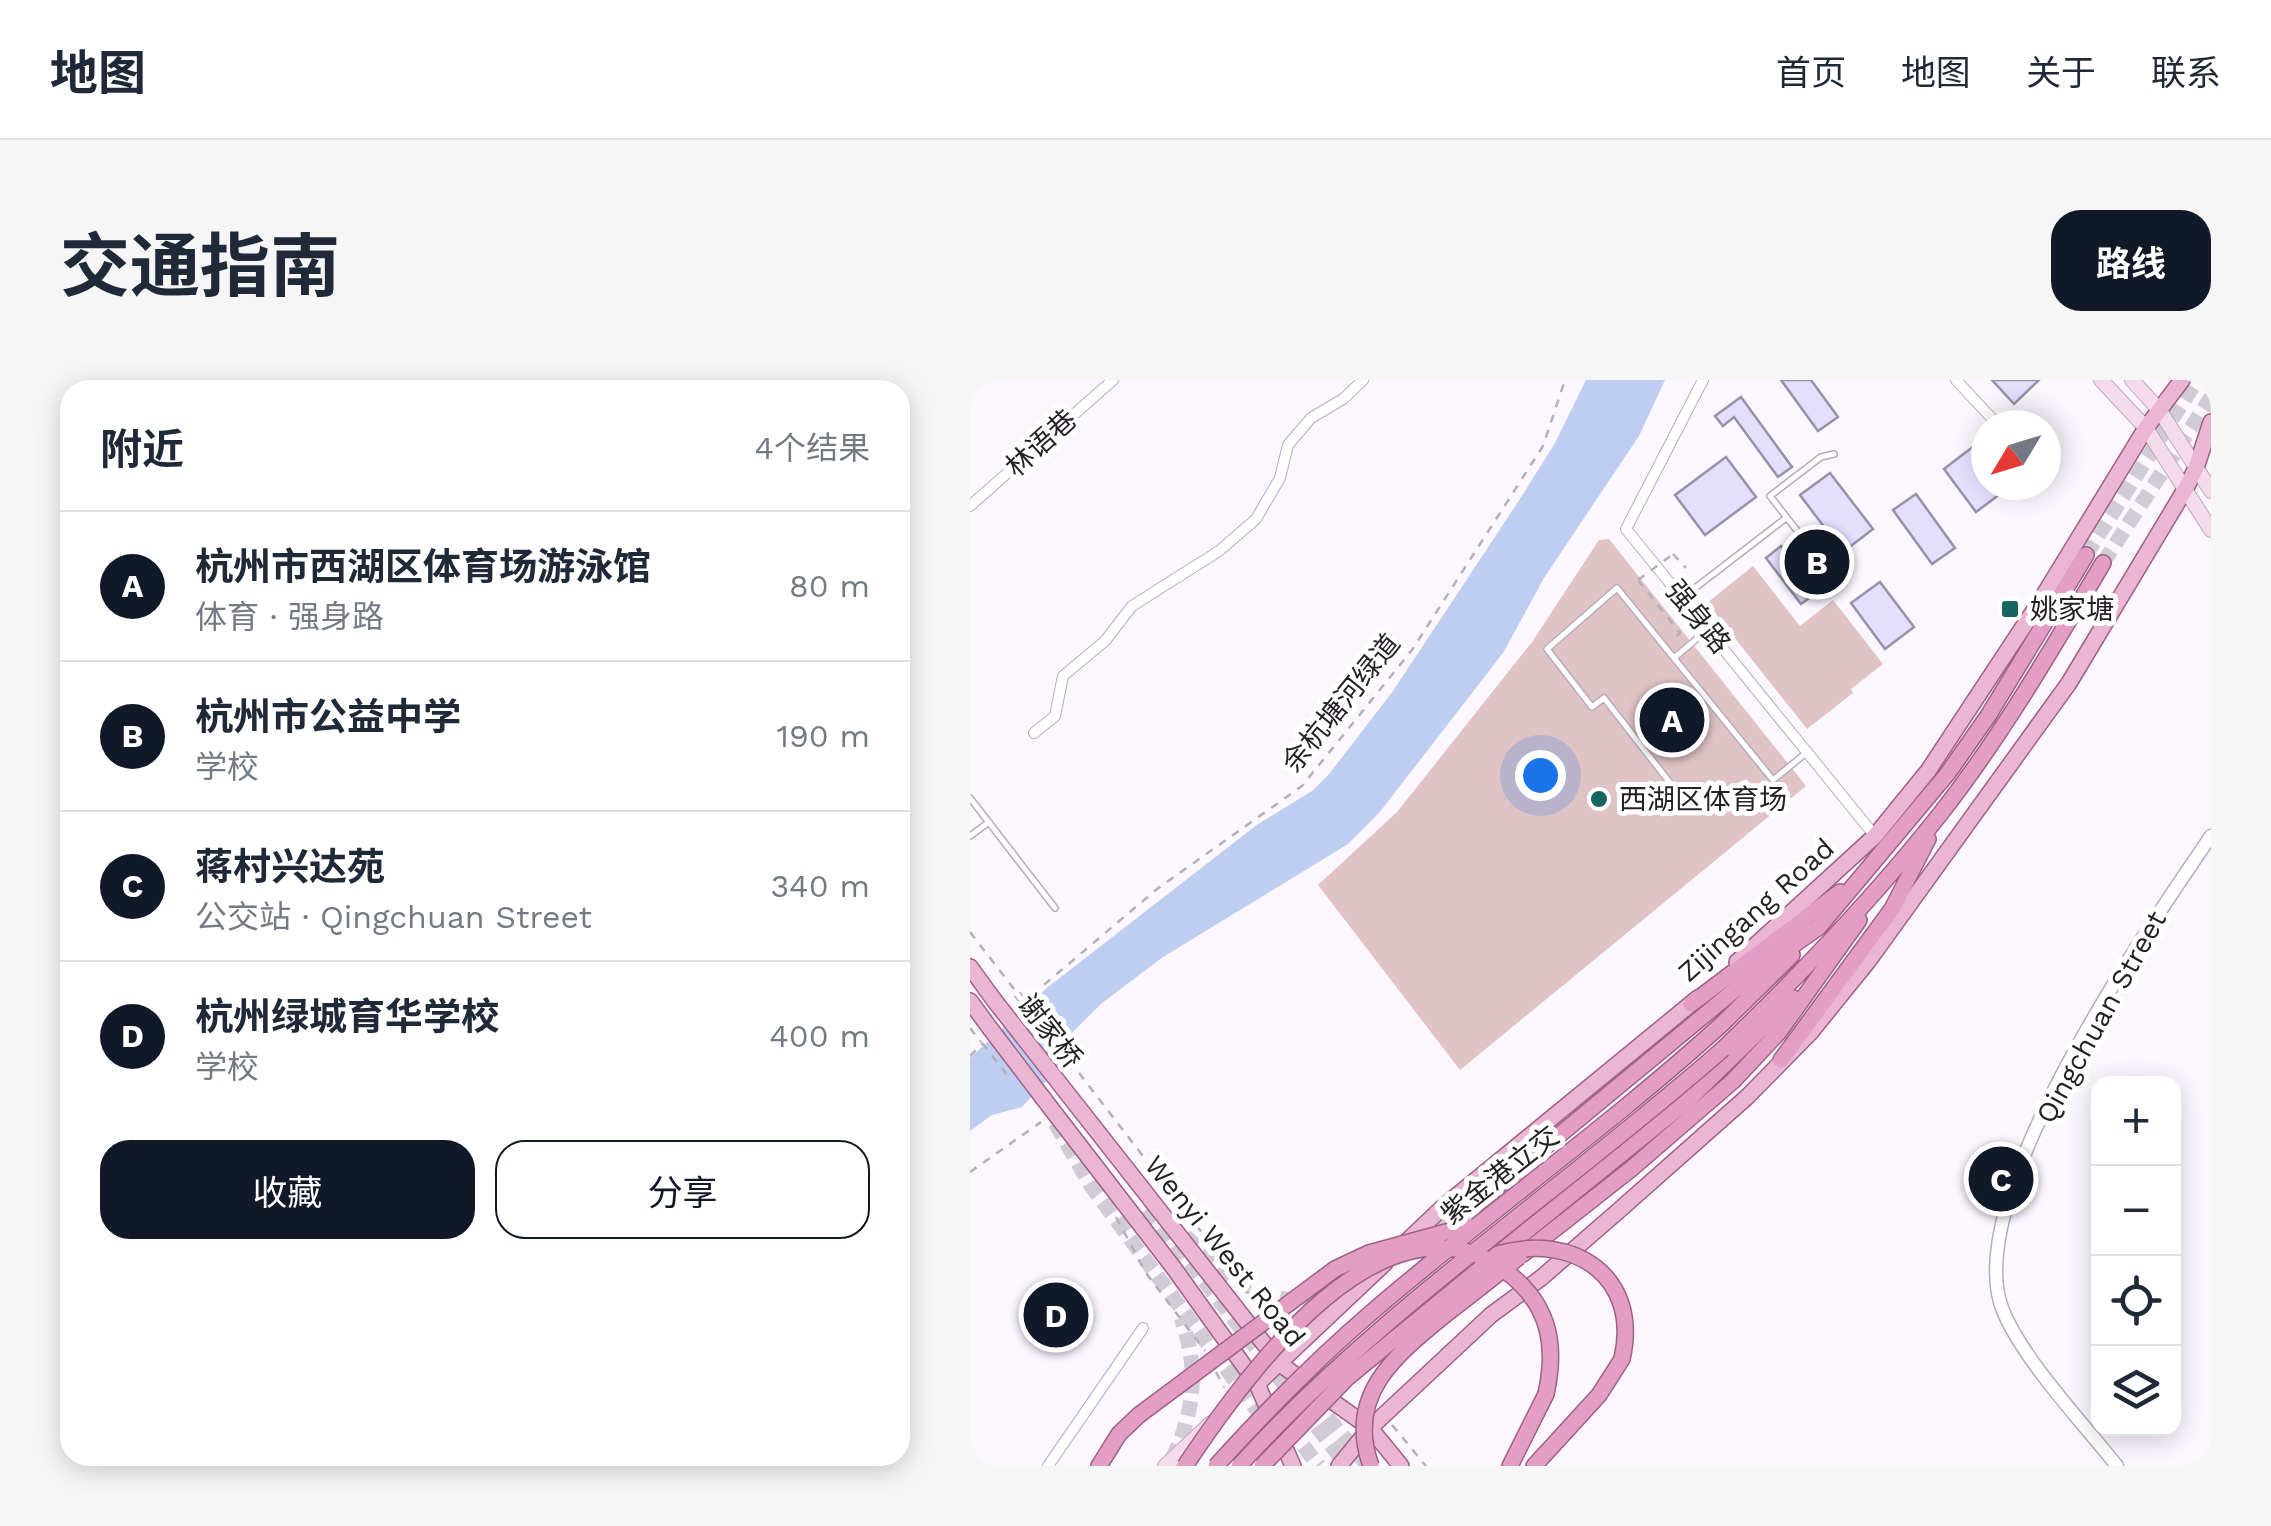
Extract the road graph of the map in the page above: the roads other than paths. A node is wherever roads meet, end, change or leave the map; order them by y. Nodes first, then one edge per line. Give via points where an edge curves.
1 (1113, 380) edge
2 (1364, 380) edge
3 (1702, 380) edge
4 (1956, 380) edge
5 (2101, 380) edge
6 (2132, 380) edge
7 (2182, 380) edge
8 (1984, 410) edge
9 (2160, 411) junction
10 (2211, 422) edge
11 (2146, 428) junction
12 (1834, 454) dead end
13 (2196, 468) junction
14 (2186, 488) junction
15 (2211, 491) edge
16 (970, 506) edge
17 (1786, 518) junction
18 (2211, 530) edge
19 (2086, 555) tunnel mouth
20 (2103, 564) tunnel mouth
21 (1831, 574) dead end
22 (1682, 598) junction
23 (1708, 630) junction
24 (1674, 658) junction
25 (1034, 733) dead end
26 (1808, 752) junction
27 (1681, 797) dead end
28 (970, 798) edge
29 (1941, 813) junction
30 (989, 822) junction
31 (970, 836) edge
32 (1876, 836) junction
33 (2211, 836) edge
34 (1868, 872) junction
35 (1876, 891) junction
36 (1055, 908) dead end
37 (1819, 927) junction
38 (970, 967) edge
39 (1018, 994) road end
40 (970, 1001) edge
41 (1691, 1004) junction
42 (1781, 1060) junction
43 (1074, 1067) road end
44 (1729, 1074) junction
45 (1068, 1093) joint
46 (1043, 1098) joint
47 (1477, 1203) tunnel mouth
48 (1497, 1208) junction
49 (1498, 1254) junction
50 (1143, 1328) dead end
51 (1280, 1364) junction
52 (1257, 1384) junction
53 (1370, 1428) junction
54 (1048, 1466) edge
55 (1099, 1466) edge
56 (1164, 1466) edge
57 (1185, 1466) edge
58 (1216, 1466) edge
59 (1239, 1466) edge
60 (1262, 1466) edge
61 (1293, 1466) edge
62 (1339, 1466) edge
63 (1371, 1466) edge
64 (1400, 1466) edge
65 (1510, 1466) edge
66 (1534, 1466) edge
67 (2117, 1466) edge

1 - 16 street, 林语巷
2 - 25 street via 1311,418 1288,445 1280,478 1256,518 1219,551 1132,606 1104,642 1063,676 1055,716
3 - 22 street, 强身路 via 1626,528
4 - 8 street
5 - 11 main road
6 - 9 main road
7 - 9 main road, Zijingang Road
9 - 11 main road, Zijingang Road
9 - 13 main road
10 - 13 main road
11 - 14 main road
11 - 32 main road, Zijingang Road via 1981,694
12 - 17 lane via 1770,496
13 - 14 main road
13 - 15 main road
14 - 18 main road
14 - 42 main road via 2069,682 1869,960
17 - 21 lane
17 - 22 lane
19 - 34 highway, Zijingang Road via 1988,716
20 - 29 highway via 2012,714
22 - 23 street, 强身路
23 - 24 lane
23 - 26 street, 强身路
24 - 26 lane via 1773,780
24 - 27 lane via 1617,588 1547,649 1592,708 1604,698
26 - 32 street, 强身路
28 - 30 lane
29 - 35 highway
29 - 42 highway via 1892,909
30 - 31 lane
30 - 36 lane
32 - 41 main road, Zijingang Road
33 - 67 street, Qingchuan Street via 2062,1077 2013,1181 1997,1246 1994,1275 2002,1311
34 - 37 highway
34 - 41 highway
35 - 44 highway via 1778,1032
35 - 59 highway, bridge via 1723,1049 1347,1357
37 - 47 highway
37 - 48 highway, 紫金港立交, bridge via 1655,1084
38 - 45 main road, 谢家桥, bridge
39 - 43 lane, bridge
40 - 46 main road, 谢家桥, bridge via 985,1038
41 - 51 main road, Zijingang Road via 1443,1206
42 - 53 main road
44 - 49 highway
44 - 63 highway, bridge via 1646,1157 1397,1354 1373,1390 1364,1419
45 - 51 main road, Wenyi West Road
46 - 52 main road, Wenyi West Road
48 - 55 highway, bridge via 1462,1229 1334,1269 1139,1415
48 - 58 highway, 紫金港立交, bridge via 1339,1340
49 - 60 highway, bridge via 1360,1366
49 - 66 highway, bridge via 1552,1247 1592,1264 1623,1304 1622,1359 1599,1395
50 - 54 street
51 - 52 main road, Zijingang Road
51 - 53 main road, Wenyi West Road
52 - 56 main road
52 - 61 main road, Wenyi West Road
53 - 62 main road
53 - 64 main road, Wenyi West Road
57 - 65 highway, bridge via 1268,1356 1321,1300 1387,1259 1447,1250 1508,1272 1547,1324 1553,1356 1546,1394

